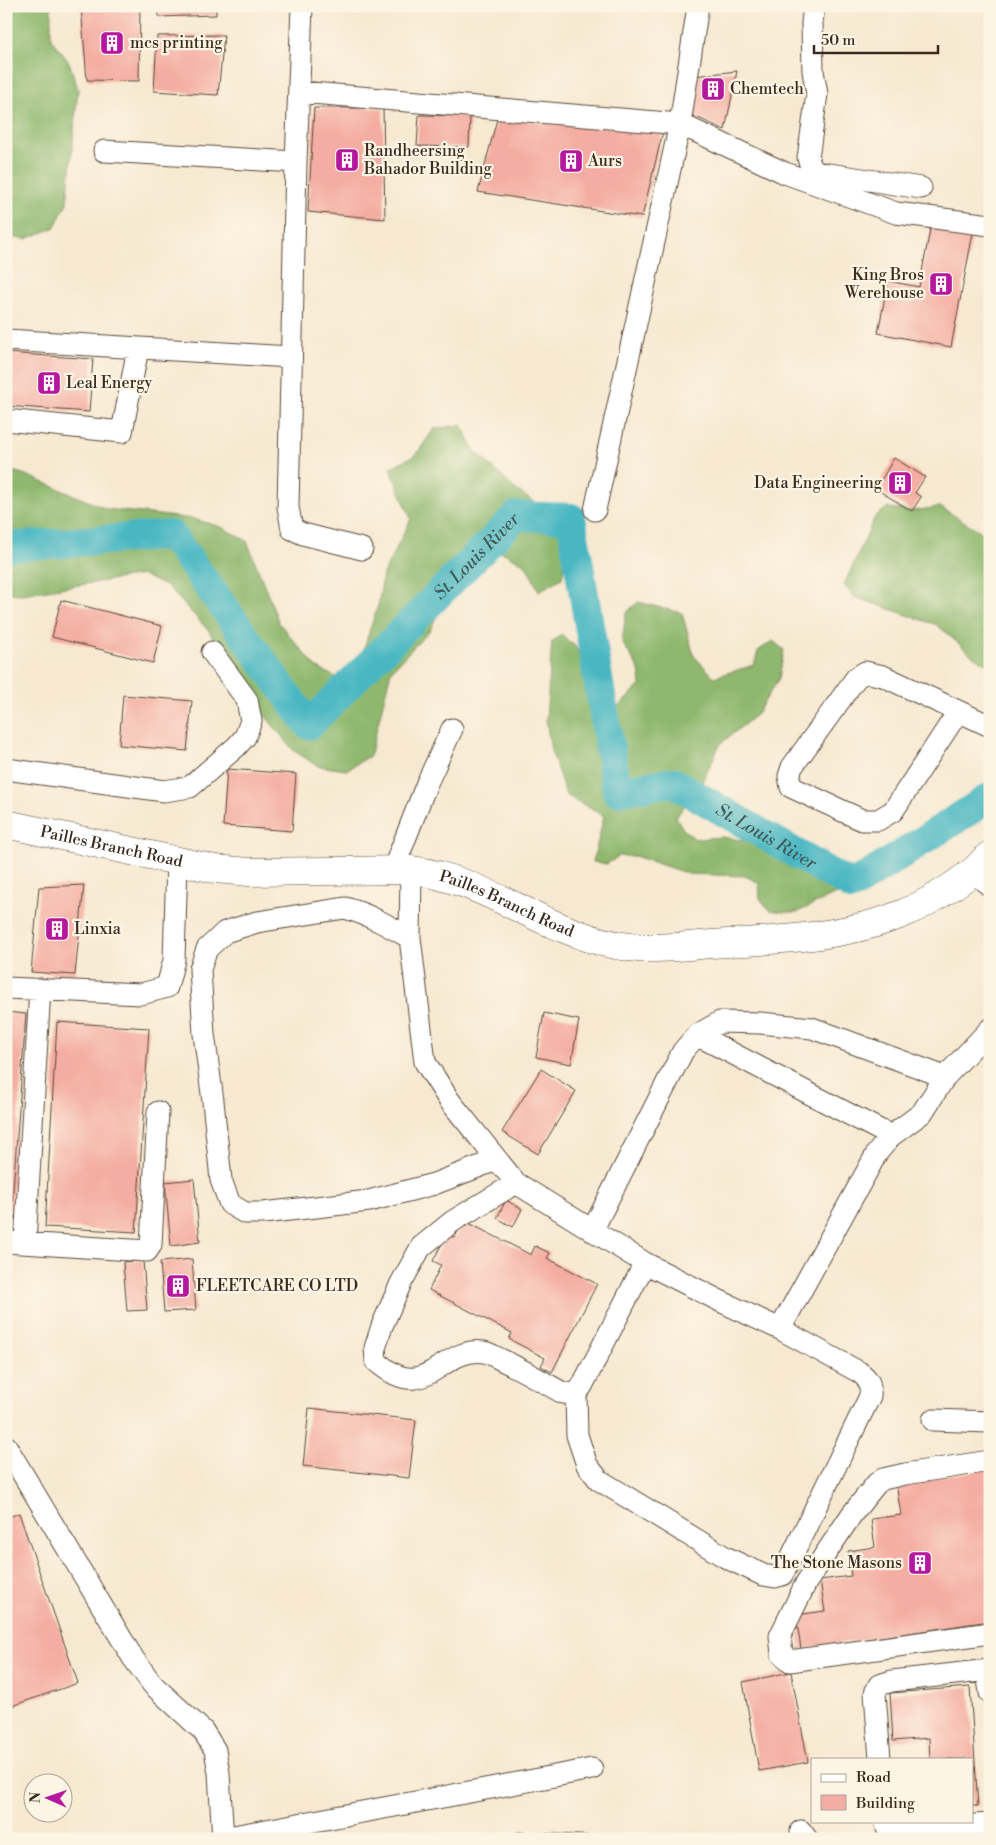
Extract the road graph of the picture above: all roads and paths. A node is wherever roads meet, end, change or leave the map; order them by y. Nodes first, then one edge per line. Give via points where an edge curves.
1 (302, 6) edge
2 (698, 6) edge
3 (814, 6) edge
4 (300, 92) junction
5 (680, 124) junction
6 (104, 151) dead end
7 (296, 162) junction
8 (921, 188) dead end
9 (990, 225) edge
10 (6, 340) edge
11 (138, 348) junction
12 (291, 357) junction
13 (6, 420) edge
14 (595, 510) dead end
15 (362, 549) dead end
16 (212, 652) dead end
17 (958, 712) junction
18 (990, 726) edge
19 (452, 729) dead end
20 (6, 768) edge
21 (6, 824) edge
22 (177, 861) junction
23 (402, 870) junction
24 (984, 871) edge
25 (410, 938) junction
26 (6, 988) edge
27 (40, 989) junction
28 (990, 1028) edge
29 (697, 1034) junction
30 (990, 1035) edge
31 (945, 1077) junction
32 (158, 1112) dead end
33 (890, 1136) junction
34 (496, 1160) junction
35 (516, 1183) junction
36 (592, 1231) junction
37 (16, 1242) edge
38 (644, 1263) junction
39 (780, 1329) junction
40 (576, 1394) junction
41 (933, 1420) dead end
42 (990, 1422) edge
43 (6, 1446) edge
44 (990, 1461) edge
45 (990, 1633) edge
46 (988, 1671) edge
47 (990, 1693) edge
48 (880, 1758) edge
49 (592, 1769) dead end
50 (990, 1824) edge
51 (882, 1829) edge
52 (223, 1838) edge

1 - 4 street
2 - 5 street
3 - 8 street via 813,71 817,94 808,158 811,167 816,172
4 - 5 street
4 - 7 street
5 - 9 street via 784,173 896,214
5 - 14 street
6 - 7 street
7 - 12 street
10 - 11 street
11 - 12 street
11 - 13 street via 122,432
12 - 15 street via 288,507 292,529
16 - 20 street via 247,700 251,721 245,737 236,748 190,788 164,791
17 - 17 street via 883,676 865,672 856,678 792,767 789,776 791,787 862,820 878,820 892,811
17 - 18 street
19 - 23 street via 427,783
21 - 22 main road, Pailles Branch Road
22 - 23 main road, Pailles Branch Road via 249,872
22 - 27 street via 174,960 167,987 141,994
23 - 24 main road, Pailles Branch Road via 447,877 472,886 580,935 610,944 657,948 815,936 850,929 902,914
23 - 25 street
25 - 34 street via 425,1062 449,1100
25 - 34 street via 345,908 257,922 225,932 207,949 200,969 204,1034 221,1180 230,1204 245,1213 263,1213 368,1201 434,1184
26 - 27 street
27 - 37 street
28 - 30 street
28 - 31 street
29 - 31 street via 720,1022 812,1028
29 - 33 street
29 - 36 street via 682,1051
31 - 33 street via 922,1113
32 - 37 street via 151,1245 147,1251
33 - 39 street via 877,1153
34 - 35 street
35 - 36 street
35 - 40 street via 453,1221 421,1247 382,1326 375,1348 376,1361 384,1369 406,1379 422,1378 465,1354 485,1352 563,1393
36 - 38 street
38 - 39 street
38 - 40 street
39 - 40 street via 859,1372 868,1378 870,1386 870,1396 782,1575 775,1577 725,1557 599,1480 586,1465 577,1435
41 - 42 street
43 - 52 street via 133,1658 153,1685 203,1731 215,1750
44 - 45 street via 905,1474 877,1483 806,1583 780,1636 782,1654 790,1661
46 - 47 street
46 - 48 street via 878,1685
49 - 52 street
50 - 51 street

